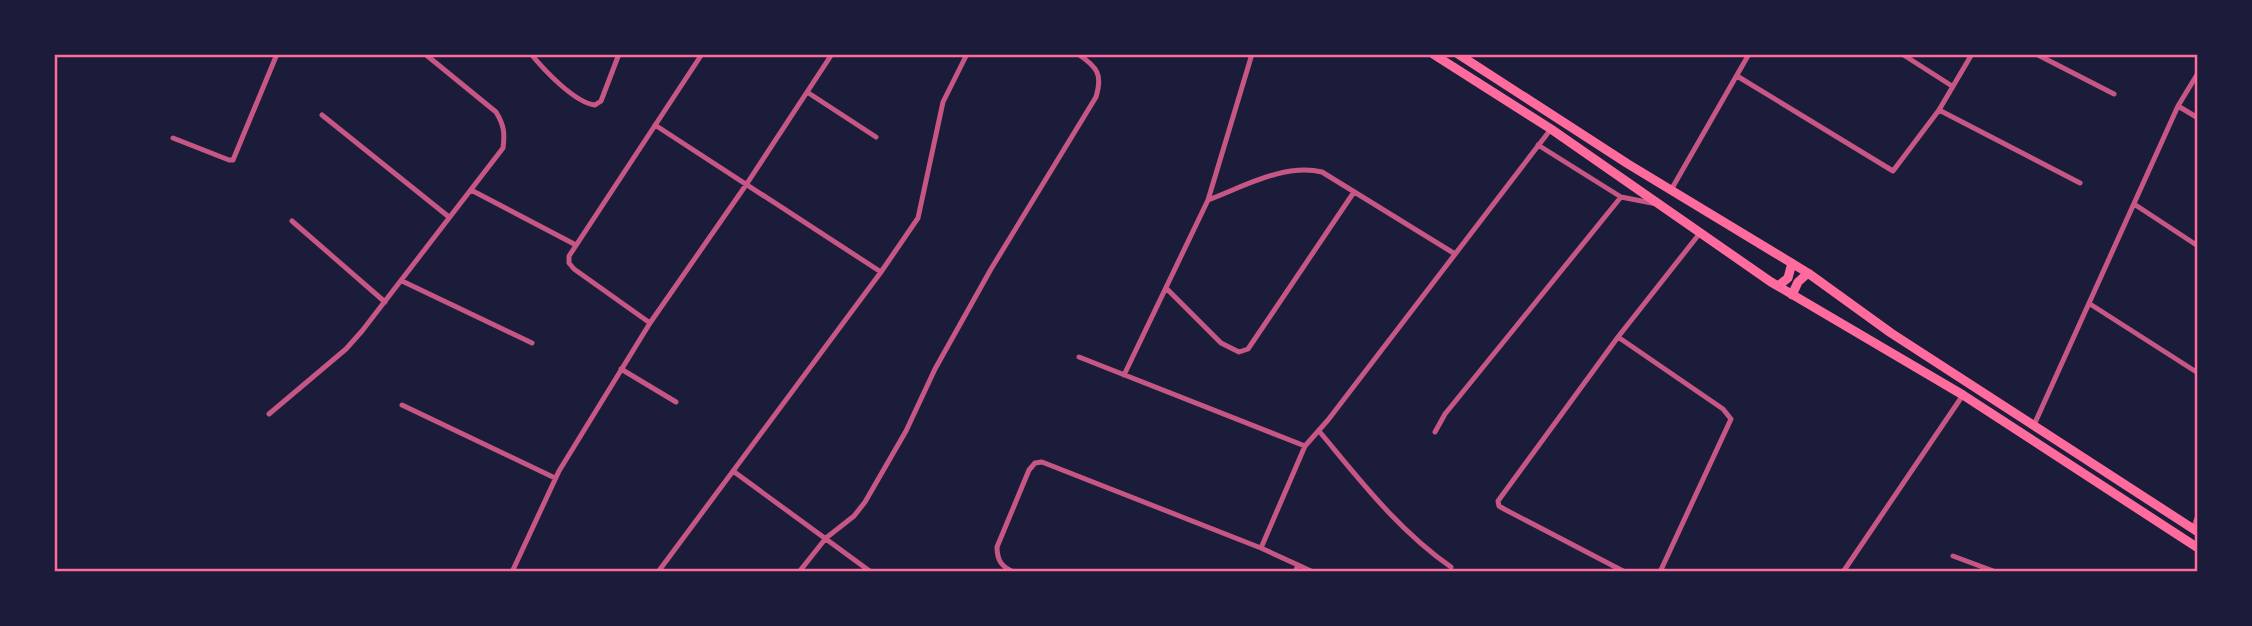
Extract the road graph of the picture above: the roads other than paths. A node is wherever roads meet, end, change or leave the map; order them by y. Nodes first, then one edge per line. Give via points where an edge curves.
1 (277, 54) edge
2 (425, 54) edge
3 (531, 54) edge
4 (619, 54) edge
5 (702, 54) edge
6 (832, 54) edge
7 (967, 54) edge
8 (1078, 54) edge
9 (1252, 54) edge
10 (1433, 54) edge
11 (1458, 54) edge
12 (1749, 54) edge
13 (1902, 54) edge
14 (1972, 54) edge
15 (2036, 54) edge
16 (2198, 74) edge
17 (1737, 76) junction
18 (1952, 86) junction
19 (807, 92) junction
20 (2114, 94) dead end
21 (2178, 106) junction
22 (1939, 110) junction
23 (322, 115) dead end
24 (2198, 118) edge
25 (654, 125) junction
26 (1551, 129) junction
27 (876, 137) dead end
28 (173, 138) dead end
29 (1538, 145) junction
30 (2080, 183) dead end
31 (746, 185) junction
32 (471, 190) junction
33 (1671, 190) junction
34 (1354, 192) junction
35 (1621, 197) junction
36 (1208, 200) junction
37 (1660, 204) junction
38 (2134, 204) junction
39 (449, 217) junction
40 (292, 221) dead end
41 (1700, 232) junction
42 (576, 245) junction
43 (2198, 246) edge
44 (1455, 254) junction
45 (1791, 263) junction
46 (881, 272) junction
47 (1808, 273) junction
48 (402, 281) junction
49 (1778, 286) junction
50 (1166, 288) junction
51 (1792, 295) junction
52 (385, 302) junction
53 (2090, 304) junction
54 (650, 323) junction
55 (1618, 337) junction
56 (532, 343) dead end
57 (1079, 357) dead end
58 (621, 369) junction
59 (2198, 373) edge
60 (1124, 375) junction
61 (1963, 395) junction
62 (676, 402) dead end
63 (401, 405) dead end
64 (269, 414) dead end
65 (2034, 425) junction
66 (1320, 431) junction
67 (1435, 432) dead end
68 (1305, 446) junction
69 (733, 471) junction
70 (555, 478) junction
71 (2198, 516) edge
72 (2195, 531) edge
73 (826, 538) junction
74 (1261, 548) junction
75 (2198, 548) edge
76 (1953, 556) dead end
77 (1451, 567) dead end
78 (1296, 568) edge
79 (512, 572) edge
80 (658, 572) edge
81 (799, 572) edge
82 (872, 572) edge
83 (1014, 572) edge
84 (1313, 572) edge
85 (1625, 572) edge
86 (1660, 572) edge
87 (1843, 572) edge
88 (1996, 572) edge

1 - 28 street via 233,160
2 - 32 street via 503,122 503,148
3 - 4 street via 579,99 595,105 601,101
5 - 25 street
6 - 19 street
7 - 46 street via 943,102 918,218
8 - 73 street via 1093,64 1098,75 1096,96 985,280 865,502
9 - 36 street
10 - 26 highway
11 - 33 highway
12 - 17 street
13 - 18 street
14 - 18 street
15 - 20 street
16 - 21 street
17 - 22 street via 1893,171
17 - 33 street
18 - 22 street
19 - 27 street
19 - 31 street
21 - 24 street
21 - 38 street
22 - 30 street
23 - 39 street
25 - 31 street
25 - 42 street
26 - 29 street
26 - 37 highway
29 - 35 street
29 - 44 street
31 - 46 street
31 - 54 street
32 - 39 street
32 - 42 street
33 - 45 highway
34 - 36 street via 1322,172 1308,169 1285,172
34 - 44 street
34 - 50 street via 1248,349 1239,352 1221,343
35 - 37 street
35 - 67 street
36 - 50 street
37 - 41 highway
38 - 43 street
38 - 53 street
39 - 48 street
40 - 52 street
41 - 49 highway
41 - 55 street
42 - 54 street via 569,256 574,270
44 - 66 street
45 - 47 highway
45 - 49 highway via 1788,278
46 - 69 street
47 - 51 highway
47 - 65 highway
48 - 52 street
48 - 56 street
49 - 51 highway
50 - 60 street
51 - 61 highway
52 - 64 street via 346,349
53 - 59 street
53 - 65 street
54 - 58 street
55 - 85 street via 1498,501 1504,509
55 - 86 street via 1731,419
57 - 60 street
58 - 62 street
58 - 70 street
60 - 68 street
61 - 75 highway
61 - 87 street
63 - 70 street
65 - 72 highway
66 - 68 street
66 - 77 street via 1398,524
68 - 74 street
69 - 73 street
69 - 80 street
70 - 79 street
71 - 72 street
73 - 81 street
73 - 82 street
74 - 78 street
74 - 83 street via 1042,462 1029,470 997,547 1002,565
76 - 88 street
78 - 84 street

